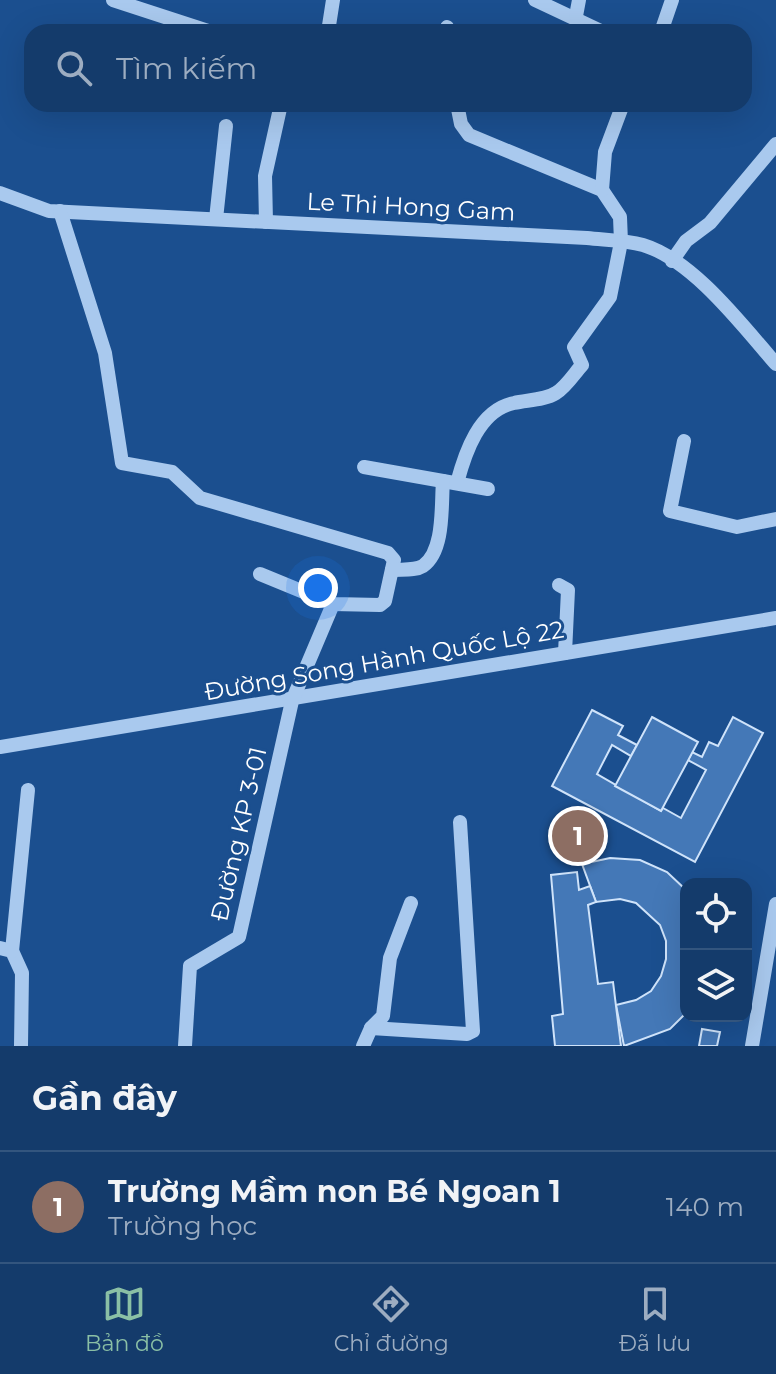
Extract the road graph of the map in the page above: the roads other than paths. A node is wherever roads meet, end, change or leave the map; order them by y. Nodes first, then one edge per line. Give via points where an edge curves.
1 (113, 0) edge
2 (333, 0) edge
3 (535, 0) edge
4 (579, 0) edge
5 (672, 0) edge
6 (576, 16) junction
7 (186, 24) edge
8 (329, 24) edge
9 (590, 24) edge
10 (664, 24) edge
11 (279, 112) edge
12 (459, 112) edge
13 (620, 112) edge
14 (226, 126) dead end
15 (776, 144) edge
16 (602, 190) junction
17 (0, 193) edge
18 (60, 211) junction
19 (216, 219) junction
20 (266, 222) junction
21 (621, 242) junction
22 (672, 261) junction
23 (776, 364) edge
24 (684, 441) dead end
25 (364, 467) dead end
26 (450, 482) junction
27 (488, 489) dead end
28 (776, 519) edge
29 (392, 570) junction
30 (260, 574) dead end
31 (559, 585) dead end
32 (333, 604) junction
33 (776, 618) edge
34 (565, 653) junction
35 (292, 701) junction
36 (0, 747) edge
37 (28, 790) dead end
38 (460, 822) dead end
39 (411, 903) dead end
40 (776, 904) edge
41 (6, 950) edge
42 (371, 1028) junction
43 (21, 1046) edge
44 (185, 1046) edge
45 (363, 1046) edge
46 (752, 1046) edge

1 - 7 street
2 - 8 street
3 - 6 street
4 - 6 street
5 - 10 street
6 - 9 street
11 - 20 street via 264,186
12 - 16 street via 469,135
13 - 16 street via 605,152
14 - 19 street
15 - 22 street
16 - 21 street via 620,217
17 - 18 street, Le Thi Hong Gam
18 - 19 street, Le Thi Hong Gam
18 - 29 street via 105,353 122,463 172,472 200,498 388,553 394,560
19 - 20 street, Le Thi Hong Gam
20 - 21 street, Le Thi Hong Gam
21 - 22 street, Le Thi Hong Gam via 644,245
21 - 26 street via 610,297 574,347 582,365 553,395 509,404 486,417
22 - 23 street, Le Thi Hong Gam via 714,294
24 - 28 street via 670,511 737,527
25 - 26 street
26 - 27 street
26 - 29 street via 431,557 415,569
29 - 32 street via 380,605
30 - 32 street
31 - 34 street via 568,590
32 - 35 street
33 - 34 street, Đường Song Hành Quốc Lộ 22
34 - 35 street, Đường Song Hành Quốc Lộ 22
35 - 36 street, Đường Song Hành Quốc Lộ 22
35 - 44 street, Đường KP 3-01 via 239,937 190,966
37 - 41 street
38 - 42 street via 473,1031
39 - 42 street via 390,958 383,1016
40 - 46 street
41 - 43 street via 22,973
42 - 45 street

